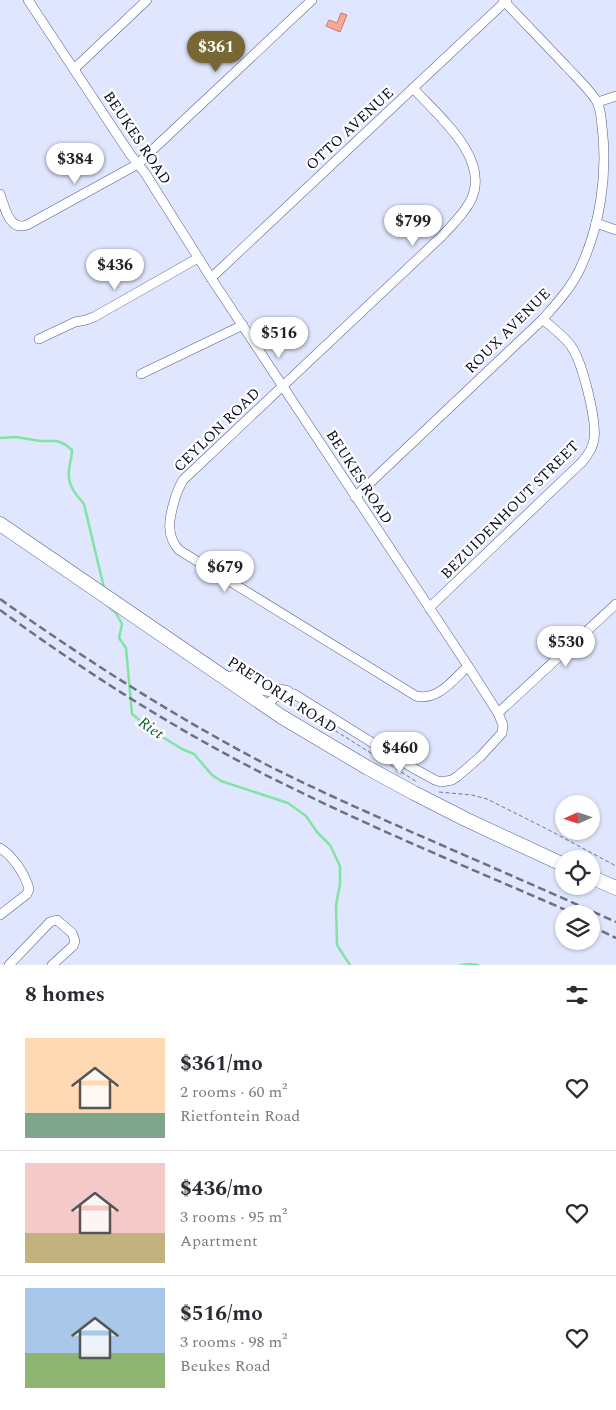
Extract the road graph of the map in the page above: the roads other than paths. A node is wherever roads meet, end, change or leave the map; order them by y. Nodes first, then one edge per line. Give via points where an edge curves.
1 (28, 0) edge
2 (147, 0) edge
3 (312, 0) edge
4 (505, 1) edge
5 (74, 69) junction
6 (413, 88) junction
7 (616, 96) edge
8 (598, 102) junction
9 (138, 164) junction
10 (0, 194) edge
11 (596, 223) junction
12 (616, 230) edge
13 (198, 258) junction
14 (211, 278) junction
15 (543, 319) junction
16 (243, 325) junction
17 (39, 338) dead end
18 (141, 374) dead end
19 (282, 386) junction
20 (355, 497) junction
21 (0, 524) edge
22 (616, 604) edge
23 (429, 608) junction
24 (468, 666) junction
25 (218, 674) junction
26 (286, 693) junction
27 (266, 707) junction
28 (498, 713) junction
29 (282, 717) junction
30 (0, 848) edge
31 (555, 861) edge
32 (600, 881) edge
33 (616, 888) edge
34 (0, 915) edge
35 (9, 965) edge
36 (52, 965) edge

1 - 5 street, BEUKES ROAD
2 - 5 street
3 - 9 street
4 - 6 street, OTTO AVENUE
4 - 8 street
5 - 9 street, BEUKES ROAD
6 - 14 street, OTTO AVENUE
6 - 19 street, CEYLON ROAD via 463,144 474,169 475,186 470,201 442,236
7 - 8 street
8 - 11 street, ROUX AVENUE via 605,159
9 - 10 street via 22,226 10,220
9 - 13 street, BEUKES ROAD
11 - 12 street
11 - 15 street, ROUX AVENUE via 574,281
13 - 14 street, BEUKES ROAD
13 - 17 street via 94,317
14 - 16 street, BEUKES ROAD
15 - 20 street, ROUX AVENUE
15 - 23 street, BEZUIDENHOUT STREET via 567,341 577,356 594,418 591,451
16 - 18 street
16 - 19 street, BEUKES ROAD
19 - 20 street, BEUKES ROAD
19 - 24 street, CEYLON ROAD via 180,485 169,520 174,545 416,696 429,697 442,691
20 - 23 street, BEUKES ROAD
21 - 25 main road, PRETORIA ROAD
22 - 28 street
23 - 24 street, BEUKES ROAD
24 - 28 street, BEUKES ROAD
25 - 26 main road
25 - 27 main road, PRETORIA ROAD
26 - 27 street
26 - 28 street, BEUKES ROAD via 305,700 429,778 441,782 458,776 502,733 503,725
26 - 29 main road via 281,705
27 - 29 main road, PRETORIA ROAD
29 - 31 main road, PRETORIA ROAD via 420,796
30 - 34 street via 19,868 29,889
32 - 33 main road
35 - 36 street via 54,920 72,933 75,941

